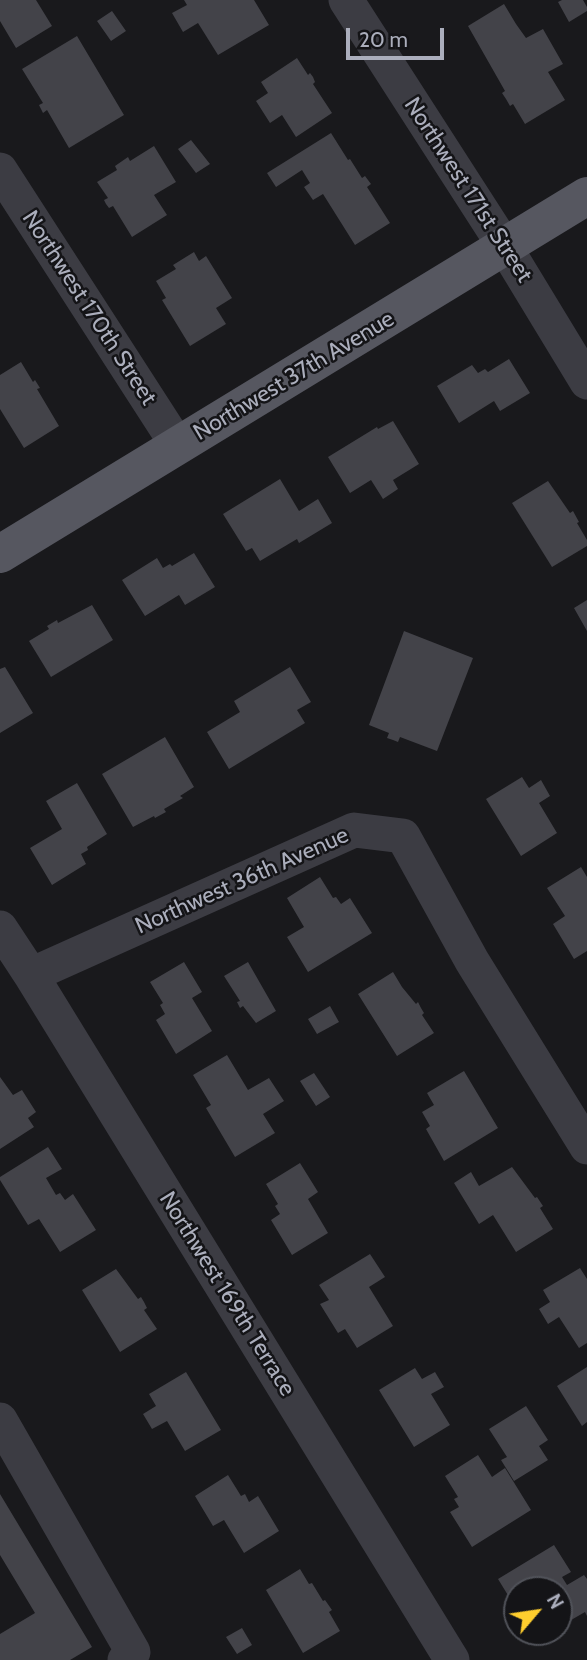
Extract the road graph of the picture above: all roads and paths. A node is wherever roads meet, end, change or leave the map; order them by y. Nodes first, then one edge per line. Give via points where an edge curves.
1 (345, 0) edge
2 (0, 170) edge
3 (587, 196) edge
4 (505, 247) junction
5 (587, 382) edge
6 (178, 446) junction
7 (0, 554) edge
8 (0, 928) edge
9 (31, 975) junction
10 (587, 1147) edge
11 (0, 1420) edge
12 (129, 1656) edge
13 (452, 1660) edge

1 - 4 street, Northwest 171st Street
2 - 6 street, Northwest 170th Street
3 - 4 main road, Northwest 37th Avenue
4 - 5 street, Northwest 171st Street
4 - 6 main road, Northwest 37th Avenue
6 - 7 main road, Northwest 37th Avenue
8 - 9 street, Northwest 169th Terrace
9 - 10 street, Northwest 36th Avenue via 354,830 403,836 472,961
9 - 13 street, Northwest 169th Terrace
11 - 12 street

